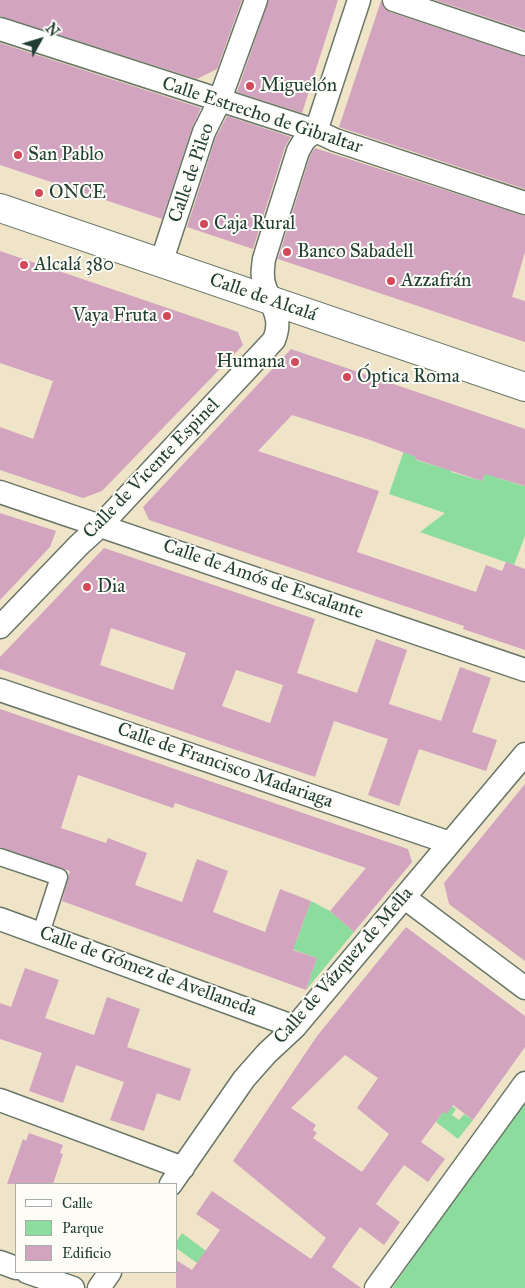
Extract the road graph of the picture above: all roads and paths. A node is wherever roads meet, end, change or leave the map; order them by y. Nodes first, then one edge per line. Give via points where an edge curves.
1 (256, 0) edge
2 (359, 0) edge
3 (394, 0) edge
4 (0, 29) edge
5 (525, 44) edge
6 (219, 102) junction
7 (316, 131) junction
8 (525, 203) edge
9 (0, 208) edge
10 (162, 263) junction
11 (271, 301) junction
12 (525, 387) edge
13 (0, 492) edge
14 (101, 525) junction
15 (0, 627) edge
16 (525, 670) edge
17 (0, 690) edge
18 (525, 754) edge
19 (450, 842) junction
20 (0, 857) edge
21 (405, 898) junction
22 (0, 919) edge
23 (41, 933) junction
24 (525, 988) edge
25 (295, 1027) junction
26 (525, 1083) edge
27 (0, 1100) edge
28 (177, 1176) edge
29 (0, 1262) edge
30 (15, 1268) edge
31 (30, 1273) edge
32 (109, 1273) edge
33 (73, 1288) edge
34 (99, 1288) edge
35 (376, 1288) edge

1 - 6 street, Calle de Pileo
2 - 7 street
3 - 5 street
4 - 6 street, Calle Estrecho de Gibraltar
6 - 7 street, Calle Estrecho de Gibraltar
6 - 10 street, Calle de Pileo via 204,132
7 - 8 street, Calle Estrecho de Gibraltar
7 - 11 street, Calle de Vicente Espinel via 305,139 298,151 264,259 262,275
9 - 10 main road, Calle de Alcalá
10 - 11 main road, Calle de Alcalá
11 - 12 main road, Calle de Alcalá
11 - 14 street, Calle de Vicente Espinel via 279,329 274,340
13 - 14 street, Calle de Amós de Escalante
14 - 15 street, Calle de Vicente Espinel
14 - 16 street, Calle de Amós de Escalante
17 - 19 street, Calle de Francisco Madariaga
18 - 19 street, Calle de Vázquez de Mella
19 - 21 street, Calle de Vázquez de Mella
20 - 23 street via 59,877
21 - 24 street
21 - 25 street, Calle de Vázquez de Mella
22 - 23 street, Calle de Gómez de Avellaneda
23 - 25 street, Calle de Gómez de Avellaneda
25 - 28 street, Calle de Vázquez de Mella via 244,1079
26 - 35 street
27 - 28 street
29 - 30 street
31 - 33 street
32 - 34 street

